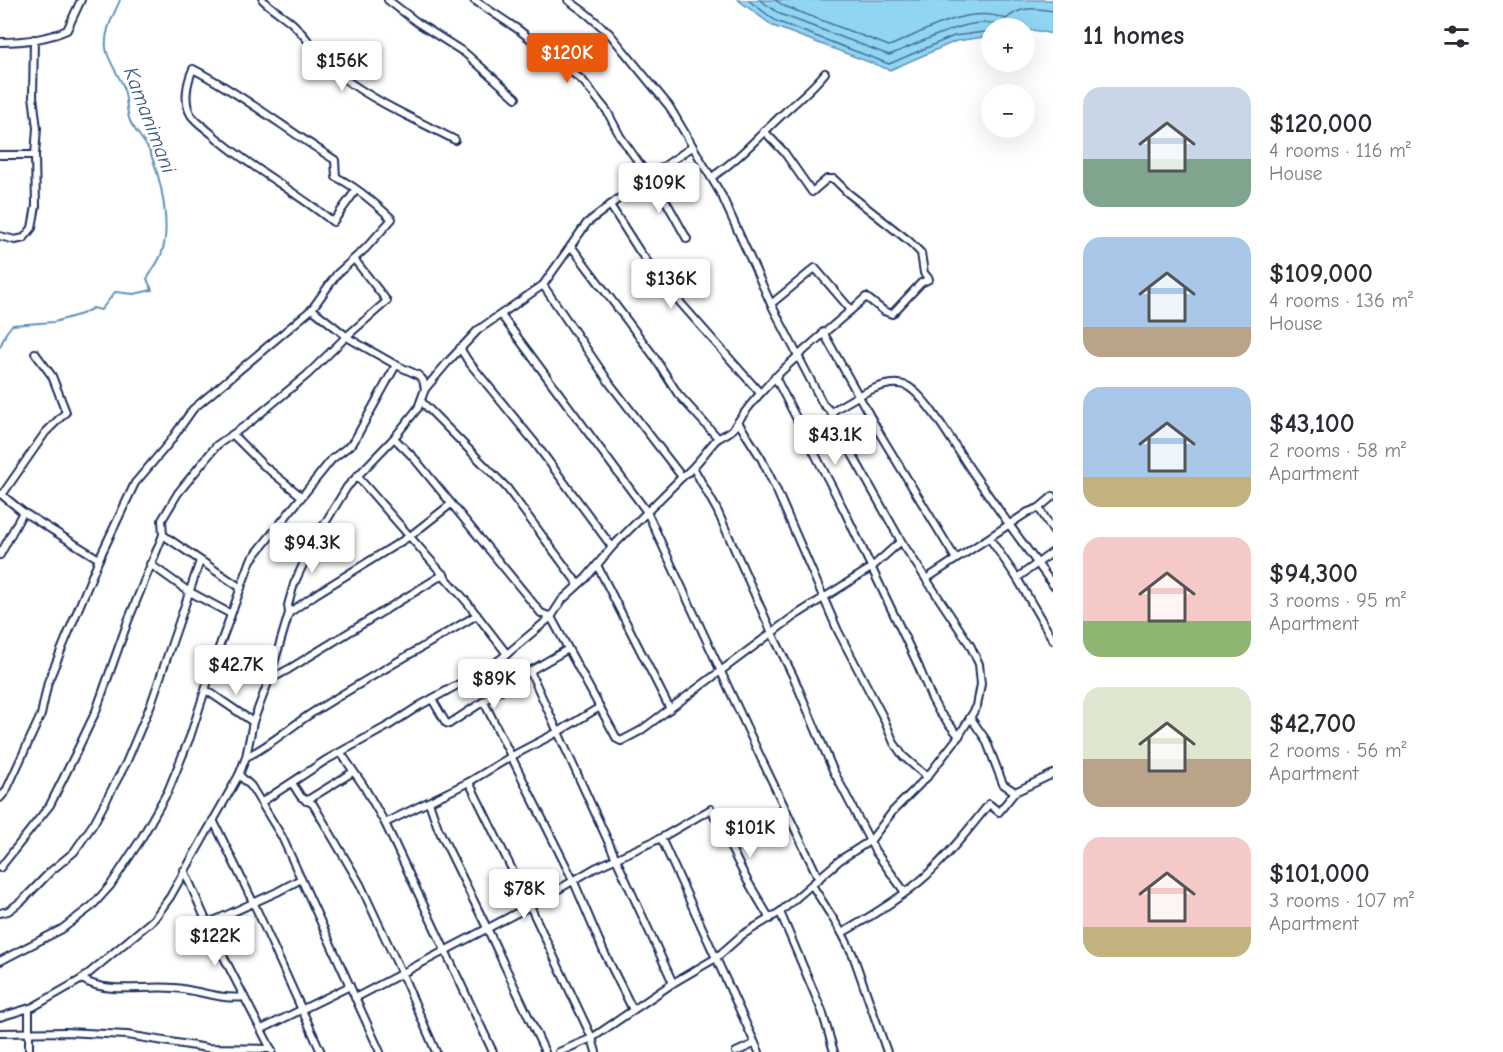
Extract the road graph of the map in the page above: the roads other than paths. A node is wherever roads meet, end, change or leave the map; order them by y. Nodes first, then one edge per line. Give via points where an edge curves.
1 (81, 0) edge
2 (263, 0) edge
3 (388, 0) edge
4 (474, 0) edge
5 (568, 0) edge
6 (34, 39) junction
7 (0, 42) edge
8 (825, 73) dead end
9 (516, 98) dead end
10 (764, 131) junction
11 (455, 140) dead end
12 (692, 147) junction
13 (0, 155) edge
14 (35, 155) junction
15 (650, 177) junction
16 (712, 177) junction
17 (356, 190) junction
18 (610, 205) junction
19 (0, 236) edge
20 (687, 239) dead end
21 (571, 246) junction
22 (354, 259) junction
23 (543, 285) junction
24 (771, 304) junction
25 (312, 309) junction
26 (851, 310) junction
27 (501, 315) junction
28 (823, 332) junction
29 (347, 336) junction
30 (460, 348) junction
31 (35, 353) dead end
32 (798, 355) junction
33 (396, 365) junction
34 (775, 377) junction
35 (425, 389) junction
36 (760, 393) junction
37 (858, 395) junction
38 (421, 400) junction
39 (831, 412) junction
40 (738, 422) junction
41 (232, 435) junction
42 (394, 438) junction
43 (718, 438) junction
44 (694, 468) junction
45 (357, 476) junction
46 (682, 477) junction
47 (301, 496) junction
48 (1053, 496) edge
49 (451, 504) junction
50 (1038, 508) junction
51 (23, 512) junction
52 (647, 512) junction
53 (1010, 524) junction
54 (1053, 531) edge
55 (163, 535) junction
56 (410, 536) junction
57 (990, 538) junction
58 (901, 541) junction
59 (612, 547) junction
60 (1053, 552) edge
61 (0, 555) edge
62 (99, 559) junction
63 (956, 559) junction
64 (200, 561) junction
65 (1037, 563) junction
66 (150, 564) junction
67 (597, 566) junction
68 (871, 568) junction
69 (444, 574) junction
70 (1017, 578) junction
71 (926, 579) junction
72 (578, 584) junction
73 (1053, 585) edge
74 (241, 588) junction
75 (188, 591) junction
76 (824, 598) junction
77 (289, 613) junction
78 (231, 614) junction
79 (477, 615) junction
80 (550, 616) junction
81 (772, 633) junction
82 (1053, 640) edge
83 (568, 649) junction
84 (507, 654) junction
85 (721, 670) junction
86 (531, 671) junction
87 (269, 680) junction
88 (206, 690) junction
89 (432, 699) junction
90 (484, 702) junction
91 (600, 706) junction
92 (670, 708) junction
93 (970, 717) junction
94 (252, 722) junction
95 (558, 732) junction
96 (959, 736) junction
97 (341, 753) junction
98 (512, 756) junction
99 (246, 757) junction
100 (353, 772) junction
101 (1053, 774) edge
102 (239, 775) junction
103 (927, 777) junction
104 (469, 782) junction
105 (292, 783) junction
106 (1015, 792) junction
107 (0, 798) edge
108 (305, 801) junction
109 (262, 802) junction
110 (429, 802) junction
111 (213, 820) junction
112 (385, 824) junction
113 (661, 838) junction
114 (871, 840) junction
115 (616, 859) junction
116 (0, 868) edge
117 (184, 870) junction
118 (301, 879) junction
119 (819, 879) junction
120 (574, 882) junction
121 (812, 885) junction
122 (904, 891) junction
123 (253, 902) junction
124 (530, 906) junction
125 (780, 912) junction
126 (0, 913) edge
127 (770, 919) junction
128 (207, 924) junction
129 (488, 927) junction
130 (842, 933) junction
131 (444, 951) junction
132 (716, 958) junction
133 (0, 961) edge
134 (402, 974) junction
135 (82, 979) junction
136 (673, 983) junction
137 (350, 986) junction
138 (244, 997) junction
139 (355, 998) junction
140 (302, 1008) junction
141 (28, 1009) junction
142 (633, 1010) junction
143 (0, 1017) edge
144 (262, 1029) junction
145 (29, 1032) junction
146 (0, 1033) edge
147 (592, 1038) junction
148 (754, 1044) junction
149 (272, 1051) edge
150 (29, 1052) edge
151 (321, 1052) edge
152 (380, 1052) edge
153 (436, 1052) edge
154 (493, 1052) edge
155 (545, 1052) edge
156 (559, 1052) edge
157 (596, 1052) edge
158 (736, 1052) edge
159 (759, 1052) edge
160 (834, 1052) edge
161 (887, 1052) edge

1 - 6 street via 67,30
2 - 11 street via 291,22 340,76
3 - 9 street via 465,53
4 - 15 street via 584,81
5 - 12 street via 609,33 644,74 669,106
6 - 7 street
6 - 14 street
8 - 10 street
10 - 16 street
10 - 26 street via 812,192 826,179 834,179 921,253 924,273 929,279 896,313 884,311 866,297
12 - 15 street
12 - 16 street
13 - 14 street
14 - 19 street via 36,206 32,228 24,238
15 - 18 street
15 - 20 street
16 - 24 street
17 - 17 street via 336,177 335,160 193,69 187,90 191,115 228,148 333,222
17 - 22 street via 392,219
18 - 21 street via 587,223
18 - 36 street via 670,291
21 - 23 street
21 - 43 street via 678,394
22 - 25 street via 337,274
22 - 29 street via 387,301
23 - 27 street
23 - 46 street
24 - 26 street via 815,268
24 - 32 street
25 - 29 street
25 - 62 street via 193,409 135,483
26 - 28 street
27 - 30 street
27 - 52 street
28 - 32 street
28 - 37 street
29 - 33 street
29 - 41 street via 307,375
30 - 35 street
30 - 59 street
31 - 51 street via 52,376 66,412 45,433 2,495
32 - 34 street
32 - 39 street
33 - 35 street via 418,375
33 - 47 street via 353,443 332,459
34 - 36 street
34 - 68 street
35 - 38 street
36 - 40 street
37 - 39 street
37 - 53 street via 886,384 908,387 926,405
37 - 63 street
38 - 42 street
38 - 72 street via 507,488
39 - 58 street
40 - 43 street via 728,434
40 - 76 street via 777,491
41 - 47 street
41 - 55 street via 218,445 178,493 162,520
42 - 45 street
42 - 49 street
43 - 44 street
44 - 46 street
44 - 81 street
45 - 56 street
45 - 77 street via 313,543 294,584
46 - 52 street
47 - 74 street via 251,560
48 - 50 street
49 - 56 street
49 - 80 street via 541,613
50 - 53 street
50 - 54 street
51 - 61 street
51 - 62 street
52 - 59 street
52 - 85 street
53 - 57 street
53 - 65 street
55 - 64 street
55 - 66 street
56 - 69 street
56 - 77 street
57 - 63 street
57 - 70 street
58 - 68 street
58 - 71 street
59 - 67 street
60 - 65 street
62 - 107 street via 48,682 41,715
63 - 71 street
64 - 74 street
64 - 75 street
65 - 70 street
65 - 73 street
66 - 75 street
66 - 116 street via 96,711 75,755 50,805
67 - 72 street
67 - 92 street
68 - 76 street
68 - 96 street via 932,699
69 - 79 street
69 - 87 street
70 - 82 street
71 - 93 street via 979,664 981,684 977,706
72 - 80 street
74 - 78 street
75 - 78 street
75 - 126 street via 151,704 94,823 74,852 22,901
76 - 81 street
76 - 103 street via 894,743
77 - 87 street
78 - 88 street
79 - 84 street
79 - 99 street via 362,682
80 - 83 street
80 - 84 street
81 - 85 street
81 - 114 street via 832,770
83 - 86 street
83 - 91 street
84 - 89 street
85 - 92 street
85 - 119 street
86 - 90 street
86 - 95 street
87 - 94 street
88 - 94 street
88 - 133 street via 168,791 110,886 62,929
89 - 90 street via 449,724
89 - 97 street
90 - 98 street
91 - 92 street via 621,741
91 - 95 street
93 - 96 street
93 - 106 street via 986,740 1003,784
94 - 99 street
95 - 98 street
95 - 115 street
96 - 103 street
97 - 100 street
97 - 105 street
98 - 104 street
98 - 120 street
99 - 102 street
100 - 108 street
100 - 112 street
101 - 106 street
102 - 109 street
102 - 111 street
103 - 114 street
104 - 110 street
104 - 124 street
105 - 108 street
105 - 109 street
106 - 122 street via 999,812 989,804 926,876
108 - 134 street via 313,804 360,884
109 - 118 street
110 - 112 street
110 - 129 street via 442,837
111 - 117 street
111 - 123 street
112 - 131 street
113 - 115 street
113 - 127 street via 711,809
113 - 132 street
114 - 119 street
114 - 122 street
115 - 120 street
115 - 136 street
117 - 128 street
117 - 135 street via 154,919
118 - 123 street
118 - 137 street
119 - 121 street
120 - 124 street
120 - 142 street
121 - 125 street
121 - 130 street
122 - 130 street
123 - 128 street
123 - 140 street
124 - 129 street
124 - 147 street
125 - 127 street
125 - 160 street via 822,1011
127 - 132 street via 742,935
128 - 138 street
129 - 131 street
129 - 155 street
130 - 161 street
131 - 134 street
131 - 154 street
132 - 136 street
132 - 148 street
134 - 139 street
134 - 153 street
135 - 138 street via 92,985 110,987 166,987 231,999
135 - 141 street
136 - 142 street
137 - 139 street
137 - 140 street
138 - 144 street
139 - 152 street
140 - 144 street
140 - 151 street
141 - 143 street
141 - 145 street
142 - 147 street
144 - 149 street
145 - 146 street
145 - 149 street via 127,1035 207,1048
145 - 150 street
147 - 156 street
147 - 157 street
148 - 158 street
148 - 159 street

